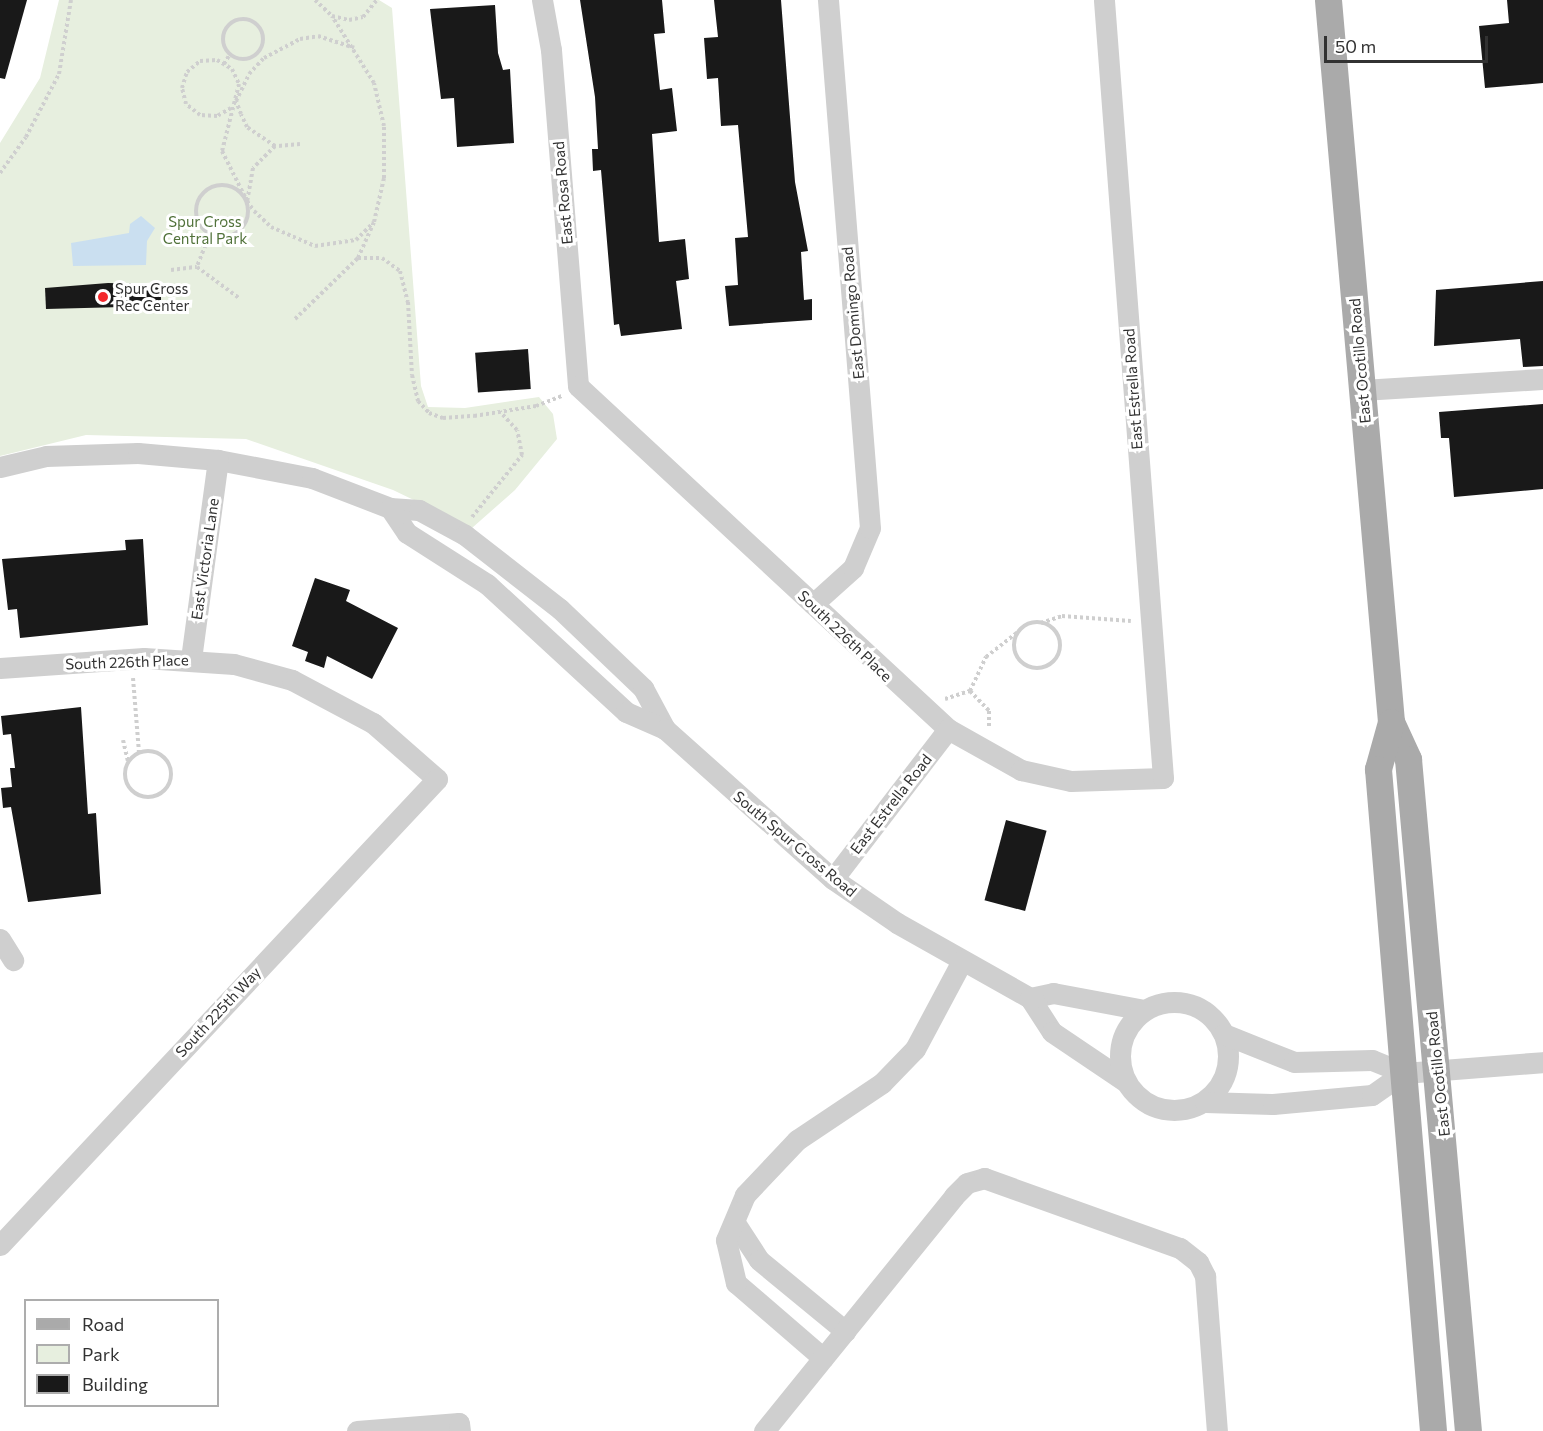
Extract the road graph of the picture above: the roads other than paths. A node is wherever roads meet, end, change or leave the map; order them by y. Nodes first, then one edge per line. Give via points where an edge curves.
1 (542, 0) edge
2 (828, 0) edge
3 (1104, 0) edge
4 (1328, 0) edge
5 (1543, 379) edge
6 (578, 386) joint
7 (1362, 390) junction
8 (218, 460) junction
9 (0, 467) edge
10 (390, 508) junction
11 (813, 604) junction
12 (191, 659) junction
13 (0, 668) edge
14 (1391, 722) junction
15 (665, 729) junction
16 (948, 729) junction
17 (437, 778) joint
18 (1163, 778) joint
19 (833, 879) junction
20 (0, 939) edge
21 (13, 960) dead end
22 (962, 961) junction
23 (1030, 998) junction
24 (1144, 1010) junction
25 (1224, 1034) junction
26 (1543, 1062) edge
27 (1440, 1070) junction
28 (1404, 1073) junction
29 (1126, 1082) junction
30 (1205, 1102) junction
31 (735, 1222) junction
32 (0, 1245) edge
33 (845, 1331) junction
34 (822, 1358) junction
35 (460, 1427) edge
36 (357, 1431) edge
37 (764, 1431) edge
38 (1217, 1431) edge
39 (1433, 1431) edge
40 (1468, 1431) edge

1 - 6 street, East Rosa Road via 551,50
2 - 11 street, East Domingo Road via 870,528 853,568
3 - 18 street, East Estrella Road
4 - 7 main road, East Ocotillo Road
5 - 7 street
6 - 11 street, South 226th Place
7 - 14 main road, East Ocotillo Road
8 - 9 street, South Spur Cross Road via 138,453 46,456
8 - 10 street, South Spur Cross Road via 312,478
8 - 12 street, East Victoria Lane
10 - 15 street, South Spur Cross Road via 407,533 487,584 626,712
10 - 15 street, South Spur Cross Road via 419,510 460,532 560,609 635,680
11 - 16 street, South 226th Place
12 - 13 street, South 226th Place
12 - 17 street, South 226th Place via 292,680 373,723
14 - 27 main road, East Ocotillo Road via 1408,759
14 - 28 main road, East Ocotillo Road via 1378,769
15 - 19 street, South Spur Cross Road
16 - 18 street, South 226th Place via 1021,770 1071,782
16 - 19 street, East Estrella Road
17 - 32 street, South 225th Way
19 - 22 street, South Spur Cross Road
20 - 21 street
22 - 23 street, South Spur Cross Road
22 - 31 street via 915,1049 882,1083 796,1140 745,1195
23 - 24 street via 1053,993
23 - 29 street, South Spur Cross Road via 1052,1032
24 - 25 street via 1166,1002 1190,1004 1216,1021
24 - 29 street via 1124,1035 1119,1051
25 - 28 street via 1294,1062 1371,1060
25 - 30 street via 1227,1072
26 - 27 street
27 - 28 street
27 - 40 main road, East Ocotillo Road
28 - 30 street, South Spur Cross Road via 1372,1095 1273,1104
28 - 39 main road, East Ocotillo Road
29 - 30 street, South Spur Cross Road via 1135,1095 1161,1110 1176,1111
31 - 33 street via 759,1260
31 - 34 street via 725,1251 736,1283
33 - 34 street
33 - 38 street via 967,1183 990,1179 1180,1248 1198,1262 1205,1276
34 - 37 street
35 - 36 street

